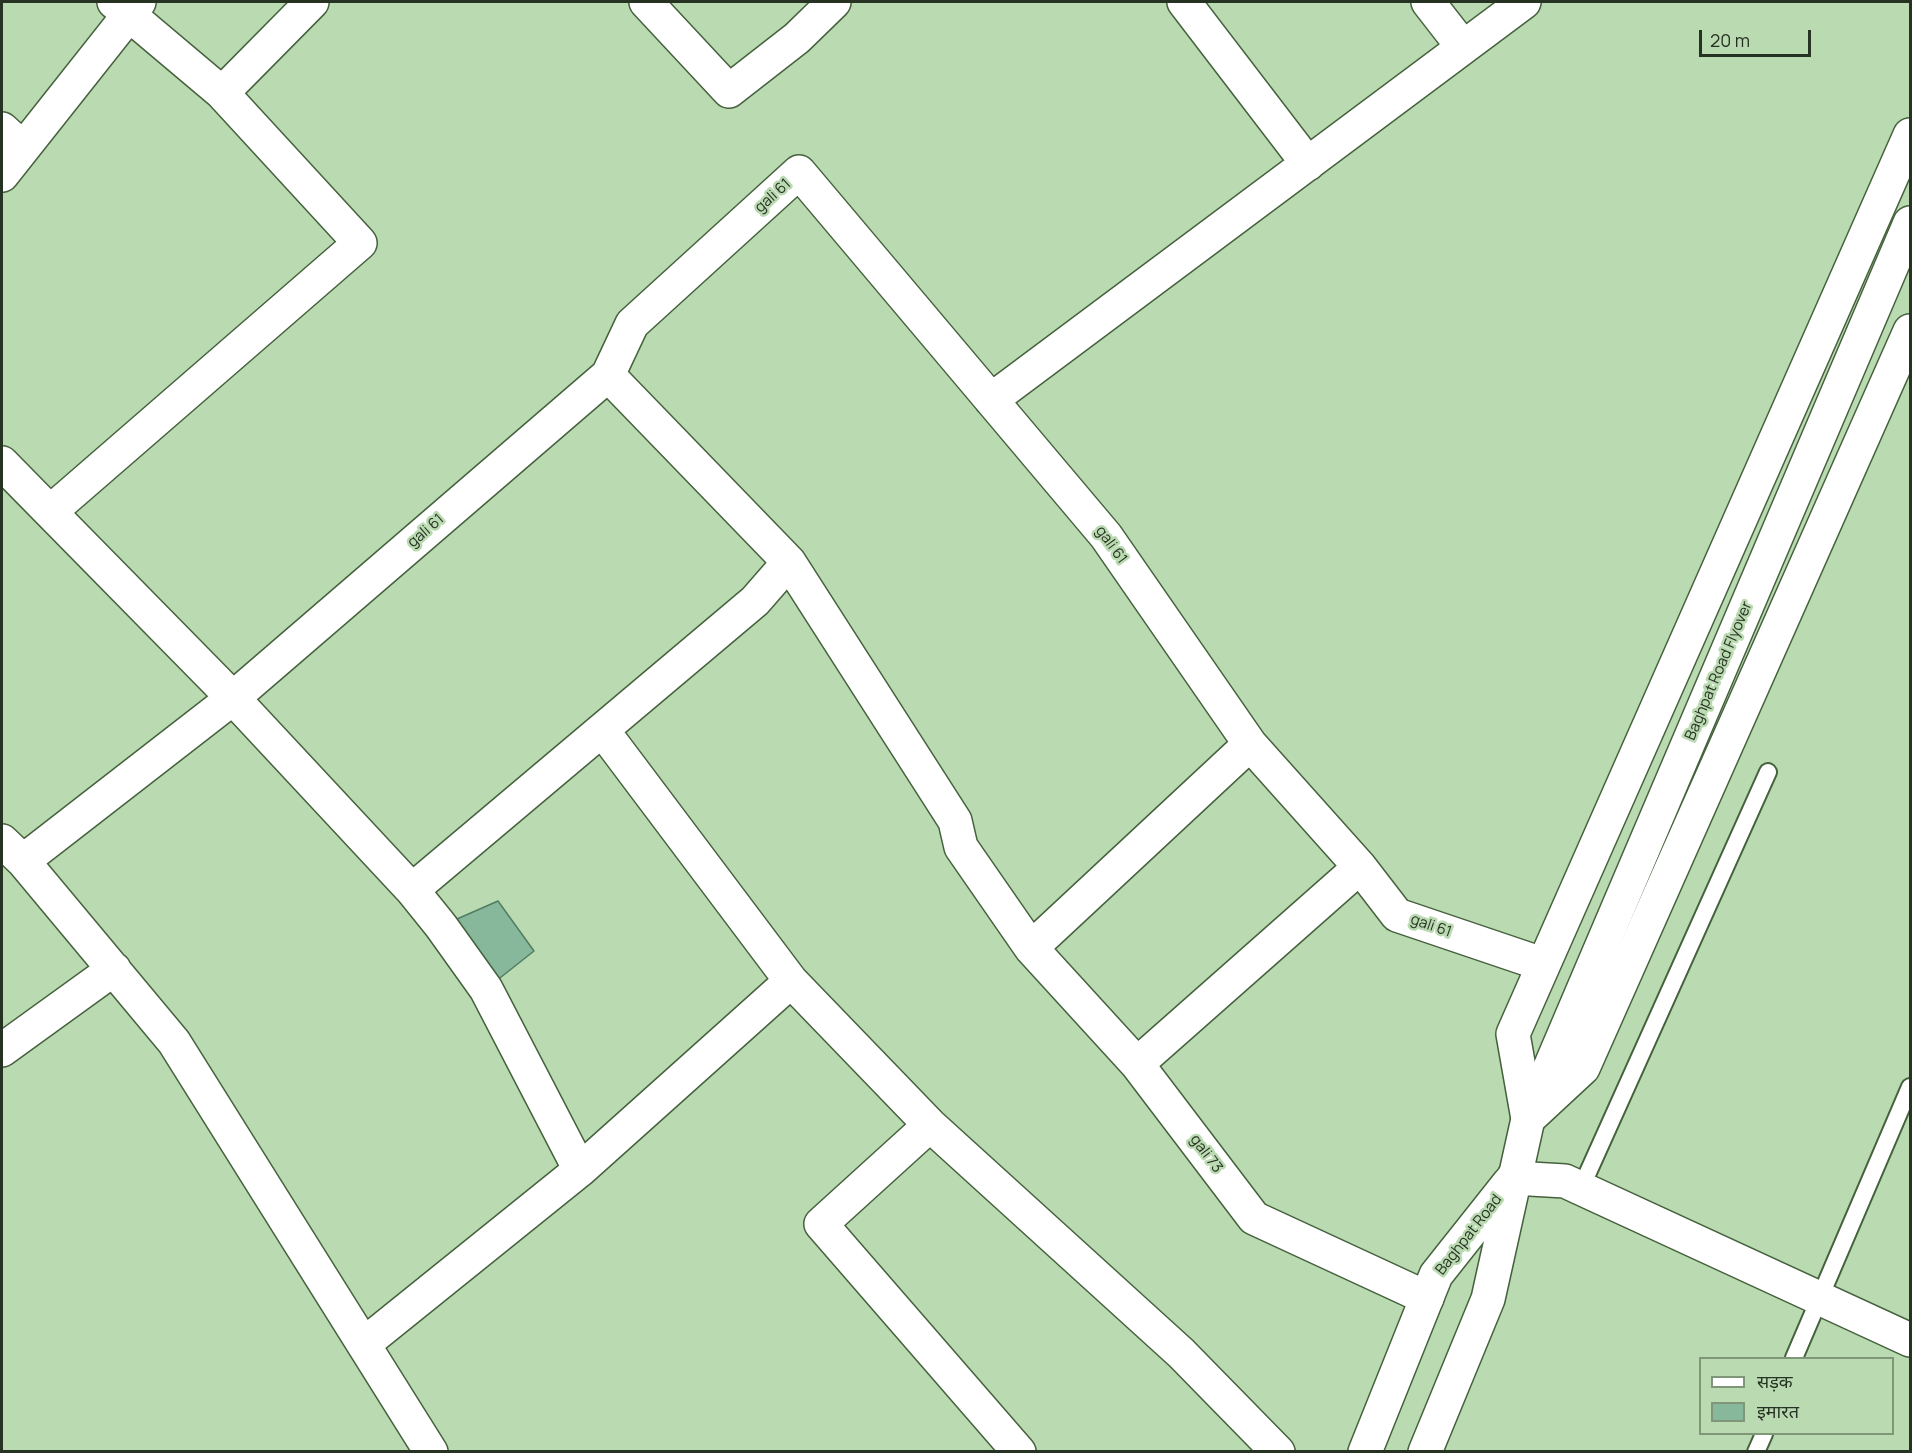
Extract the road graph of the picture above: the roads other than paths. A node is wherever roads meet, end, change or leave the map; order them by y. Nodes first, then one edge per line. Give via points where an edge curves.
1 (312, 2) edge
2 (645, 2) edge
3 (834, 2) edge
4 (1184, 2) edge
5 (1428, 2) edge
6 (1524, 2) edge
7 (127, 6) edge
8 (1463, 47) junction
9 (222, 93) junction
10 (1911, 135) edge
11 (12, 138) edge
12 (1308, 164) junction
13 (2, 175) edge
14 (1911, 224) edge
15 (1911, 331) edge
16 (608, 375) junction
17 (991, 400) junction
18 (2, 463) edge
19 (50, 512) junction
20 (789, 562) junction
21 (233, 698) junction
22 (603, 731) junction
23 (1250, 744) junction
24 (1768, 772) dead end
25 (12, 851) edge
26 (1360, 867) junction
27 (412, 890) junction
28 (1031, 948) junction
29 (1542, 964) junction
30 (114, 969) junction
31 (791, 981) junction
32 (2, 1050) edge
33 (1137, 1064) junction
34 (1911, 1087) edge
35 (1528, 1119) junction
36 (930, 1125) junction
37 (580, 1170) junction
38 (1513, 1178) junction
39 (1581, 1188) junction
40 (1427, 1298) junction
41 (1819, 1298) junction
42 (1911, 1340) edge
43 (364, 1344) junction
44 (1795, 1357) edge
45 (1764, 1435) edge
46 (431, 1452) edge
47 (1019, 1452) edge
48 (1278, 1452) edge
49 (1365, 1452) edge
50 (1425, 1452) edge
51 (1756, 1452) edge

1 - 9 street
2 - 3 street via 729,92 797,38
4 - 12 street
5 - 8 street
6 - 8 street
7 - 9 street
7 - 11 street
8 - 12 street
9 - 19 street via 360,243
10 - 29 street
11 - 13 street
12 - 17 street
14 - 35 street, Baghpat Road Flyover
15 - 35 street via 1583,1068
16 - 17 street, gali 61 via 632,324 799,172
16 - 20 street, gali 73
16 - 21 street, gali 61
17 - 23 street, gali 61 via 1106,536
18 - 19 street
19 - 21 street
20 - 22 street via 755,601
20 - 28 street, gali 73 via 955,821 961,847
21 - 25 street, gali 61
21 - 27 street
22 - 27 street
22 - 31 street
23 - 26 street, gali 61
23 - 28 street
24 - 39 lane
25 - 30 street
26 - 29 street, gali 61 via 1397,915
26 - 33 street
27 - 37 street via 486,989
28 - 33 street, gali 73
29 - 35 street via 1513,1034
30 - 32 street
30 - 43 street via 174,1042
31 - 36 street
31 - 37 street
33 - 40 street, gali 73 via 1254,1218
34 - 41 lane
35 - 38 street, Baghpat Road
36 - 47 street via 821,1224
36 - 48 street via 1181,1353
37 - 43 street
38 - 39 street via 1565,1181
38 - 40 street, Baghpat Road via 1436,1275
38 - 50 street via 1488,1299
39 - 41 street
40 - 49 street, Baghpat Road
41 - 42 street
41 - 44 lane
43 - 46 street
45 - 51 lane

